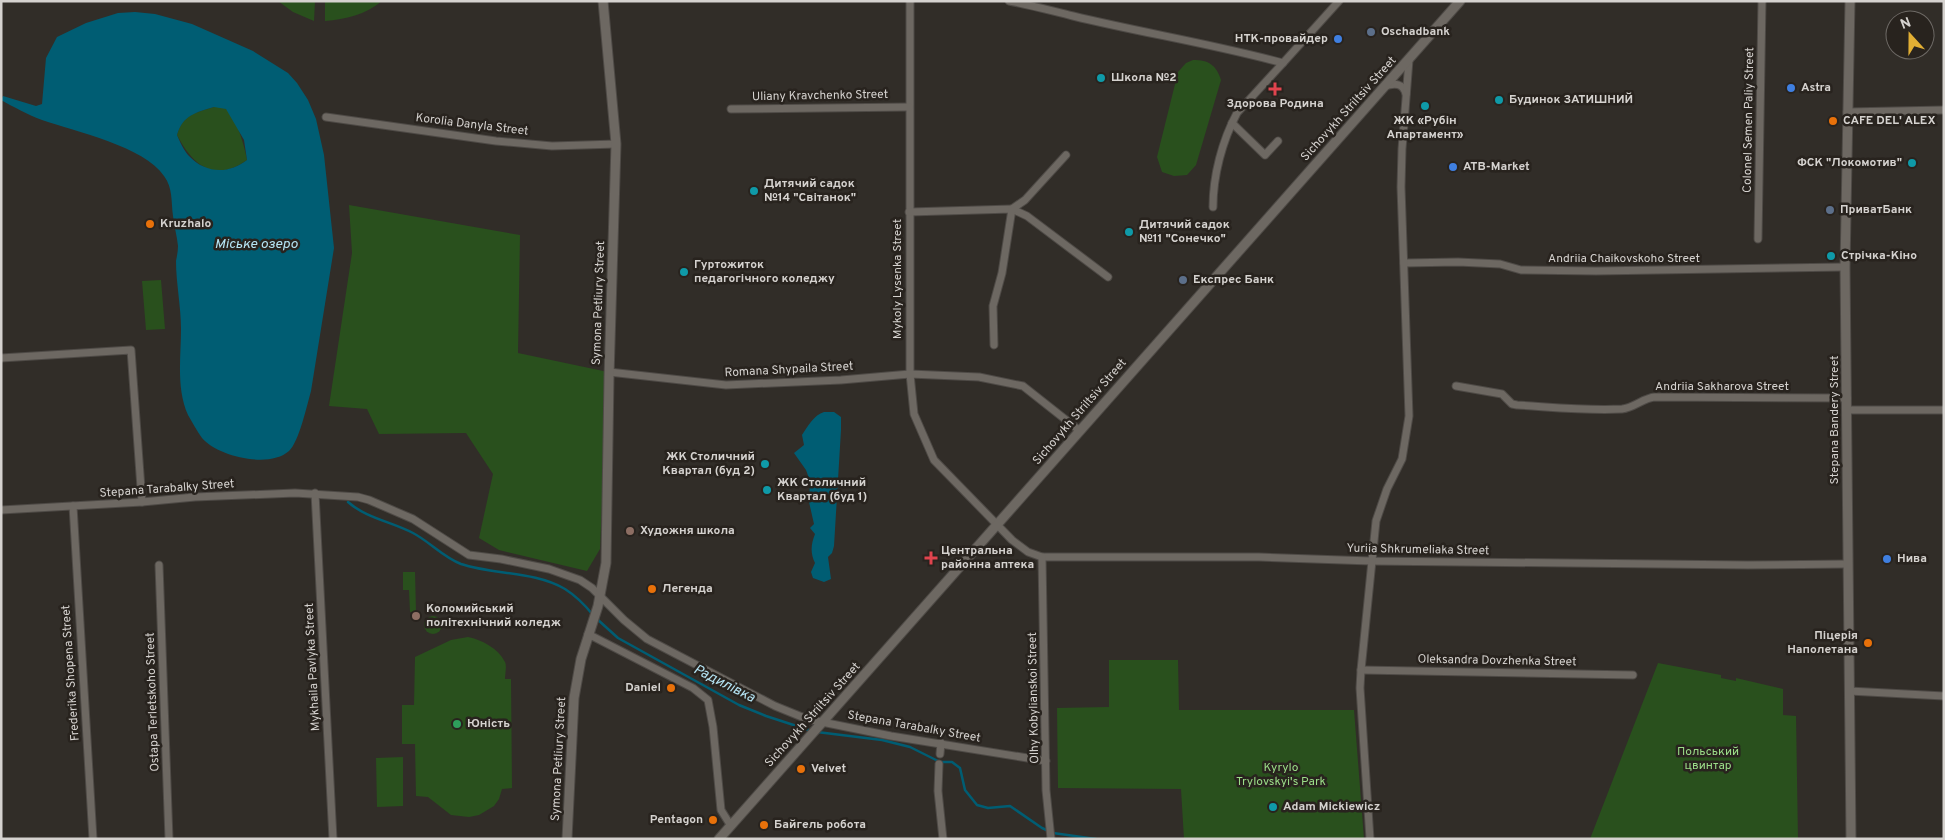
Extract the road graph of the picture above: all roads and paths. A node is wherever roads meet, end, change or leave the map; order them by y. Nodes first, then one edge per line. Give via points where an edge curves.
1 (603, 1) edge
2 (910, 1) edge
3 (1009, 1) edge
4 (1339, 1) edge
5 (1460, 1) edge
6 (1762, 1) edge
7 (1850, 1) edge
8 (1409, 60) junction
9 (1283, 63) junction
10 (1384, 86) junction
11 (1406, 94) junction
12 (909, 107) junction
13 (731, 109) dead end
14 (1944, 110) edge
15 (1847, 112) junction
16 (326, 117) dead end
17 (1232, 123) junction
18 (1278, 141) dead end
19 (616, 144) junction
20 (1066, 154) dead end
21 (1213, 207) dead end
22 (1012, 209) junction
23 (909, 212) junction
24 (1758, 239) dead end
25 (1404, 263) junction
26 (1845, 268) junction
27 (1108, 277) dead end
28 (994, 345) dead end
29 (1, 358) edge
30 (609, 372) junction
31 (910, 374) junction
32 (1456, 386) dead end
33 (1847, 398) junction
34 (1847, 410) junction
35 (1944, 410) edge
36 (1080, 431) junction
37 (315, 493) junction
38 (142, 502) junction
39 (72, 506) junction
40 (1, 510) edge
41 (997, 527) junction
42 (1042, 557) junction
43 (1371, 561) junction
44 (159, 564) dead end
45 (1848, 564) junction
46 (599, 594) junction
47 (588, 634) junction
48 (1361, 670) junction
49 (1633, 675) dead end
50 (1849, 691) junction
51 (1944, 696) edge
52 (820, 725) junction
53 (941, 743) junction
54 (940, 754) dead end
55 (1046, 761) junction
56 (939, 764) dead end
57 (731, 826) junction
58 (1051, 837) edge
59 (93, 839) edge
60 (168, 839) edge
61 (334, 839) edge
62 (567, 839) edge
63 (719, 839) edge
64 (943, 839) edge
65 (1370, 839) edge
66 (1851, 839) edge

1 - 19 street, Symona Petliury Street
2 - 12 street, Mykoly Lysenka Street
3 - 9 street
4 - 9 street
5 - 8 street, Sichovykh Striltsiv Street
6 - 24 street, Colonel Semen Paliy Street
7 - 15 street, Stepana Bandery Street
8 - 10 street, Sichovykh Striltsiv Street
8 - 11 street
9 - 17 street
10 - 11 street via 1402,86
10 - 36 street, Sichovykh Striltsiv Street
11 - 25 street via 1401,187
12 - 13 street, Uliany Kravchenko Street
12 - 23 street, Mykoly Lysenka Street
14 - 15 street
15 - 26 street, Stepana Bandery Street
16 - 19 street, Korolia Danyla Street via 496,141 552,146
17 - 18 street via 1265,155
17 - 21 street via 1216,173
19 - 30 street, Symona Petliury Street
20 - 22 street via 1025,200
22 - 23 street
22 - 27 street via 1027,216
22 - 28 street via 993,306
23 - 31 street, Mykoly Lysenka Street
25 - 26 street, Andriia Chaikovskoho Street via 1458,262 1500,264 1520,270 1596,271
25 - 43 street via 1408,428 1402,459 1376,521
26 - 33 street, Stepana Bandery Street
29 - 38 street via 131,350
30 - 31 street, Romana Shypaila Street via 726,385
30 - 46 street, Symona Petliury Street via 606,562
31 - 36 street, Romana Shypaila Street via 980,377 1023,386
31 - 41 street, Mykoly Lysenka Street via 914,414 934,460
32 - 33 street, Andriia Sakharova Street via 1502,394 1512,404 1556,407 1624,409 1655,397
33 - 34 street, Stepana Bandery Street
34 - 35 street
34 - 45 street, Stepana Bandery Street
36 - 41 street, Sichovykh Striltsiv Street
37 - 38 street, Stepana Tarabalky Street
37 - 46 street, Stepana Tarabalky Street via 358,497 380,504 413,520 469,555 565,574
37 - 61 street, Mykhaila Pavlyka Street
38 - 39 street, Stepana Tarabalky Street
39 - 40 street, Stepana Tarabalky Street
39 - 59 street, Frederika Shopena Street
41 - 42 street, Yuriia Shkrumeliaka Street via 1028,552
41 - 52 street, Sichovykh Striltsiv Street
42 - 43 street, Yuriia Shkrumeliaka Street via 1259,557
42 - 55 street, Olhy Kobylianskoi Street
43 - 45 street, Yuriia Shkrumeliaka Street
43 - 48 street
44 - 60 street, Ostapa Terletskoho Street
45 - 50 street, Stepana Bandery Street
46 - 47 street, Symona Petliury Street
46 - 52 street, Stepana Tarabalky Street via 647,639 776,706
47 - 57 street via 694,688 708,700 721,810
47 - 62 street, Symona Petliury Street via 573,707
48 - 49 street, Oleksandra Dovzhenka Street
48 - 65 street
50 - 51 street
50 - 66 street, Stepana Bandery Street
52 - 53 street, Stepana Tarabalky Street
52 - 57 street, Sichovykh Striltsiv Street
53 - 54 street
53 - 55 street, Stepana Tarabalky Street
55 - 58 street, Olhy Kobylianskoi Street
56 - 64 street
57 - 63 street, Sichovykh Striltsiv Street

